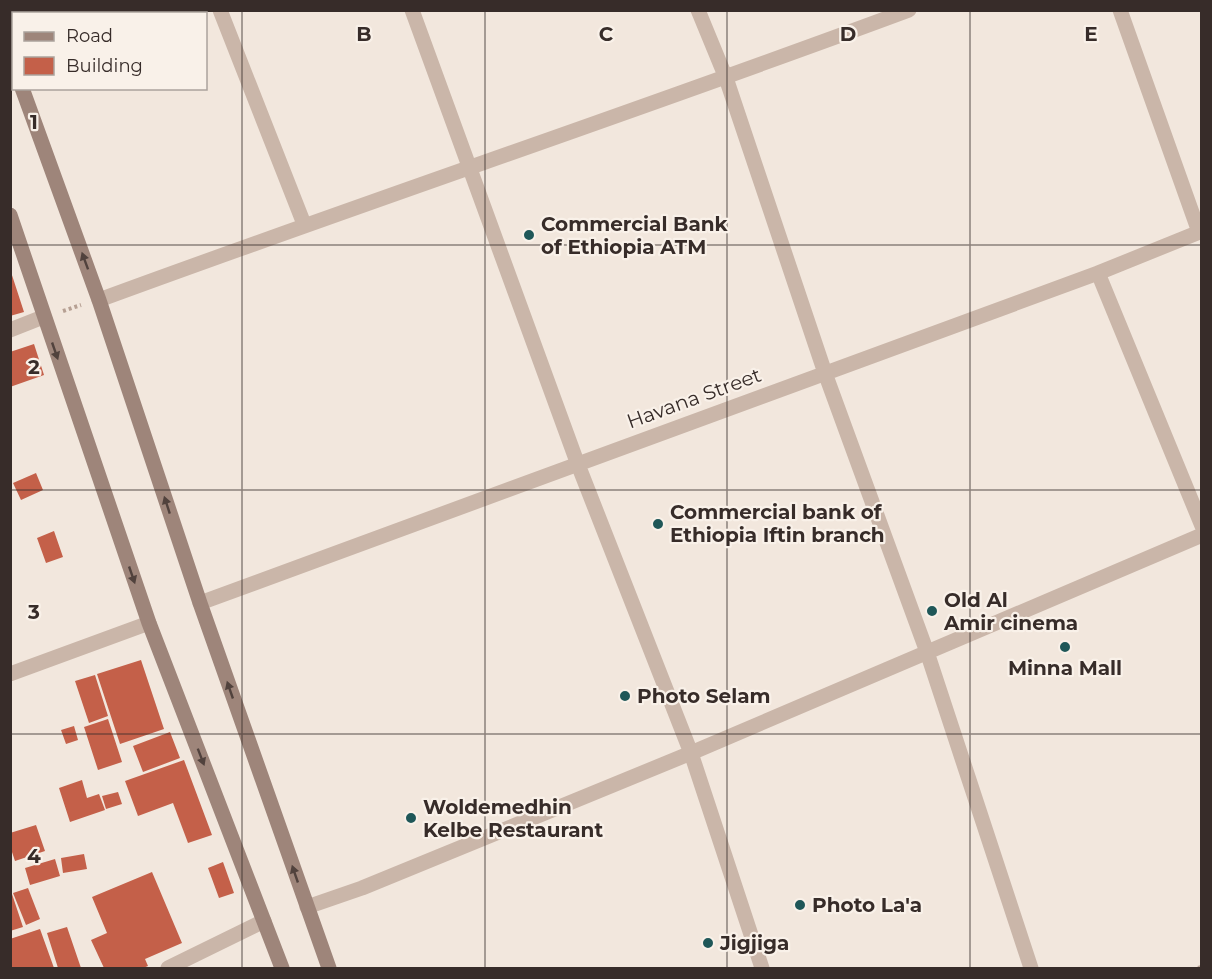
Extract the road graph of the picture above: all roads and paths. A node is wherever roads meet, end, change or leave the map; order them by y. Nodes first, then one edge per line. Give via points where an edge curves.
1 (220, 10) edge
2 (412, 10) edge
3 (698, 10) edge
4 (909, 10) edge
5 (1120, 10) edge
6 (890, 14) edge
7 (726, 78) junction
8 (23, 90) edge
9 (469, 167) junction
10 (10, 215) edge
11 (304, 224) junction
12 (1200, 232) edge
13 (1098, 273) junction
14 (99, 300) junction
15 (43, 317) junction
16 (10, 330) edge
17 (825, 373) junction
18 (577, 462) junction
19 (1202, 526) edge
20 (1202, 535) edge
21 (200, 603) junction
22 (149, 623) junction
23 (927, 652) junction
24 (10, 674) edge
25 (691, 753) junction
26 (307, 907) junction
27 (264, 921) junction
28 (168, 969) edge
29 (282, 969) edge
30 (329, 969) edge
31 (762, 969) edge
32 (1031, 969) edge

1 - 11 street
2 - 9 street
3 - 7 street
4 - 6 street
5 - 12 street
6 - 7 street
7 - 9 street
7 - 17 street
14 -> 8 main road
9 - 11 street
9 - 18 street
10 - 15 main road
11 - 14 street
12 - 13 street, Havana Street
13 - 17 street, Havana Street
13 - 19 street
14 - 15 path
21 -> 14 main road
15 - 16 street
15 -> 22 main road
17 - 18 street, Havana Street
17 - 23 street
18 - 21 street, Havana Street
18 - 25 street
20 - 23 street
26 -> 21 main road
22 - 24 street
22 -> 27 main road
23 - 25 street
23 - 32 street
25 - 26 street
25 - 31 street
26 - 30 main road
27 - 28 street
27 - 29 main road

